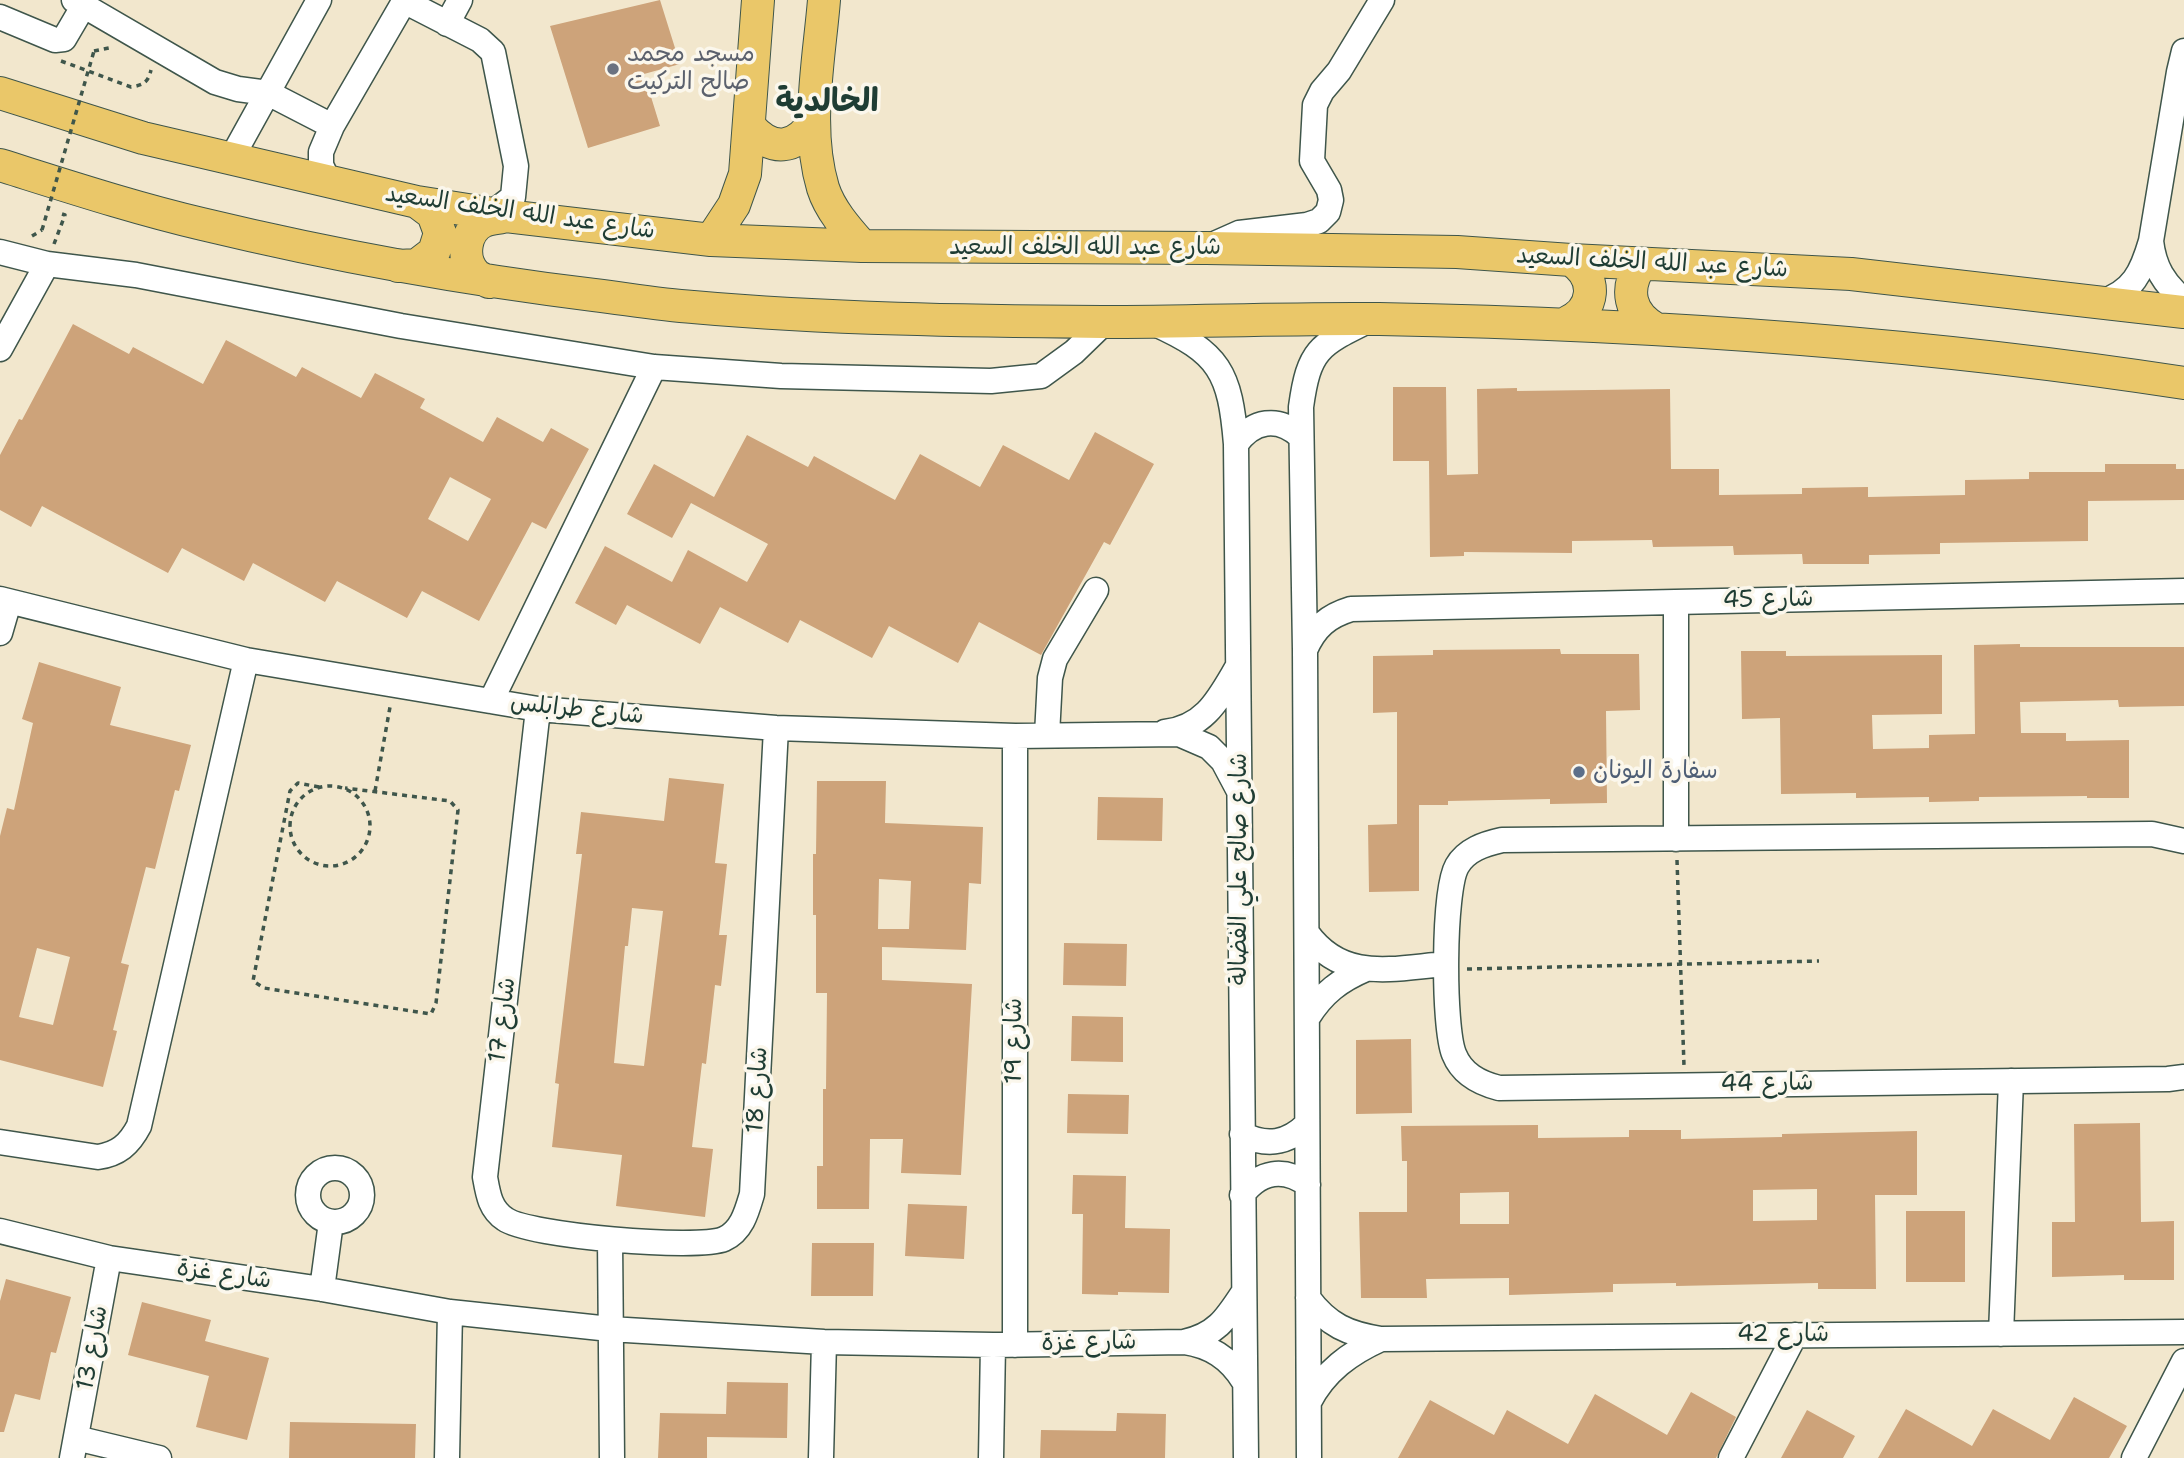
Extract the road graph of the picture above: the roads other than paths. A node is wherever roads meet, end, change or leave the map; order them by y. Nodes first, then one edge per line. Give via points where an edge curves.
1 (319, 0) edge
2 (460, 0) edge
3 (758, 0) edge
4 (824, 0) edge
5 (1382, 0) edge
6 (404, 1) edge
7 (79, 2) edge
8 (0, 18) edge
9 (447, 23) junction
10 (2184, 51) edge
11 (0, 93) edge
12 (268, 93) junction
13 (814, 122) junction
14 (332, 126) junction
15 (750, 127) junction
16 (231, 159) junction
17 (0, 165) edge
18 (329, 182) junction
19 (417, 202) junction
20 (499, 215) junction
21 (711, 240) junction
22 (2151, 242) junction
23 (862, 246) junction
24 (1206, 248) junction
25 (0, 252) edge
26 (1571, 260) junction
27 (47, 264) junction
28 (1642, 264) junction
29 (397, 266) junction
30 (489, 282) junction
31 (2184, 300) edge
32 (2101, 302) junction
33 (2184, 312) edge
34 (1372, 319) junction
35 (1150, 321) junction
36 (1105, 322) junction
37 (1566, 323) junction
38 (1656, 329) junction
39 (0, 349) edge
40 (654, 367) junction
41 (2184, 383) edge
42 (1300, 436) junction
43 (1236, 444) junction
44 (1304, 569) junction
45 (1096, 590) dead end
46 (2184, 591) edge
47 (4, 600) edge
48 (1676, 602) junction
49 (1352, 609) junction
50 (0, 633) edge
51 (1305, 650) junction
52 (246, 660) junction
53 (1239, 665) junction
54 (491, 701) junction
55 (538, 709) junction
56 (776, 728) junction
57 (1165, 733) junction
58 (1047, 735) junction
59 (1015, 736) junction
60 (1240, 793) junction
61 (1676, 839) junction
62 (2184, 841) edge
63 (1307, 933) junction
64 (1446, 967) junction
65 (1366, 969) junction
66 (1307, 1017) junction
67 (2184, 1077) edge
68 (2011, 1082) junction
69 (1307, 1124) junction
70 (1242, 1134) junction
71 (2, 1148) edge
72 (1308, 1185) junction
73 (1242, 1195) junction
74 (331, 1222) dead end
75 (0, 1231) edge
76 (610, 1240) junction
77 (109, 1258) junction
78 (321, 1289) junction
79 (1243, 1293) junction
80 (1308, 1298) junction
81 (450, 1312) junction
82 (610, 1329) junction
83 (2184, 1332) edge
84 (2001, 1334) junction
85 (1795, 1335) junction
86 (1381, 1339) junction
87 (824, 1342) junction
88 (1184, 1342) junction
89 (1004, 1345) junction
90 (2184, 1361) edge
91 (1243, 1380) junction
92 (1309, 1402) junction
93 (74, 1448) edge
94 (159, 1458) edge
95 (447, 1458) edge
96 (612, 1458) edge
97 (821, 1458) edge
98 (991, 1458) edge
99 (1246, 1458) edge
100 (1309, 1458) edge
101 (1731, 1458) edge
102 (2134, 1458) edge

1 - 12 street
2 - 9 street
3 - 15 main road
4 - 13 main road
5 - 24 street via 1315,105 1312,161 1329,190 1328,212 1307,225 1239,233
6 - 9 street
6 - 14 street
7 - 8 street via 64,39 55,40
7 - 12 street via 215,82
9 - 20 street via 480,40 494,55 516,166 513,197
10 - 22 street
11 - 16 main road, شارع عبد الله الخلف السعيد via 143,138
12 - 14 street
12 - 16 street
13 - 15 main road via 805,136 775,145
13 - 23 main road via 824,190
14 - 18 street via 321,152
15 - 21 main road via 744,174 734,205
16 - 18 main road, شارع عبد الله الخلف السعيد
17 - 29 main road via 201,224
18 - 19 main road, شارع عبد الله الخلف السعيد
19 - 20 main road, شارع عبد الله الخلف السعيد
19 - 29 main road via 433,214 440,233 434,253 417,265
20 - 21 main road, شارع عبد الله الخلف السعيد
20 - 30 main road via 472,232 466,246 475,275
21 - 23 main road, شارع عبد الله الخلف السعيد
22 - 31 street via 2163,278
22 - 32 street via 2128,289
23 - 24 main road, شارع عبد الله الخلف السعيد
24 - 26 main road, شارع عبد الله الخلف السعيد via 1457,252
25 - 27 street
26 - 28 main road, شارع عبد الله الخلف السعيد
26 - 37 main road via 1586,274 1591,293 1583,312
27 - 39 street
27 - 40 street via 136,275 401,326
28 - 32 main road, شارع عبد الله الخلف السعيد via 1851,274
28 - 38 main road via 1630,287 1631,300 1644,323
29 - 30 main road
30 - 36 main road via 690,307 849,317
32 - 33 main road, شارع عبد الله الخلف السعيد
34 - 35 main road
34 - 37 main road
34 - 42 street via 1326,344 1311,360
35 - 36 main road
35 - 43 street, شارع صالح علي الفضالة via 1200,347 1216,364 1233,411
36 - 40 street via 1041,376 991,382
37 - 38 main road
38 - 41 main road via 1849,343
40 - 54 street
42 - 43 street via 1279,423 1266,422 1253,426
42 - 44 street
43 - 53 street, شارع صالح علي الفضالة
44 - 49 street, شارع 45 via 1322,594
44 - 51 street
45 - 58 street via 1055,659
46 - 48 street, شارع 45
47 - 50 street
47 - 52 street, شارع طرابلس
48 - 49 street, شارع 45
48 - 61 street
49 - 51 street, شارع 45 via 1320,624
51 - 63 street
52 - 54 street, شارع طرابلس
52 - 71 street via 139,1126 113,1155
53 - 57 street, شارع طرابلس via 1214,706 1198,722
53 - 60 street, شارع صالح علي الفضالة
54 - 55 street, شارع طرابلس
55 - 56 street, شارع طرابلس
55 - 76 street, شارع 17 via 485,1177 489,1199 507,1221
56 - 59 street, شارع طرابلس
56 - 76 street, شارع 18 via 752,1194 745,1216 737,1230 708,1242
57 - 58 street, شارع طرابلس
57 - 60 street, شارع طرابلس via 1209,747 1223,761
58 - 59 street, شارع طرابلس
59 - 89 street, شارع 19
60 - 70 street, شارع صالح علي الفضالة
61 - 62 street, شارع 44 via 2152,834
61 - 64 street, شارع 44 via 1502,840 1471,851 1451,879
63 - 65 street via 1337,961
63 - 66 street
64 - 65 street
64 - 68 street, شارع 44 via 1454,1055 1472,1077 1500,1088
65 - 66 street via 1335,985
66 - 69 street
67 - 68 street, شارع 44
68 - 84 street
69 - 70 street via 1299,1133 1276,1142
69 - 72 street
70 - 73 street, شارع صالح علي الفضالة
72 - 73 street via 1286,1173 1273,1173 1250,1184
72 - 80 street
73 - 79 street, شارع صالح علي الفضالة
74 - 78 street
75 - 77 street, شارع غزة
76 - 82 street
77 - 78 street, شارع غزة
77 - 93 street, شارع 13
78 - 81 street, شارع غزة
79 - 88 street, شارع غزة via 1217,1328
79 - 91 street, شارع صالح علي الفضالة
80 - 86 street, شارع 42 via 1336,1325
80 - 92 street
81 - 82 street, شارع غزة
81 - 95 street
82 - 87 street, شارع غزة
82 - 96 street
83 - 84 street, شارع 42
84 - 85 street, شارع 42
85 - 86 street, شارع 42
85 - 101 street
86 - 92 street, شارع 42 via 1331,1370
87 - 89 street, شارع غزة
87 - 97 street
88 - 89 street, شارع غزة
88 - 91 street, شارع غزة via 1216,1351
89 - 98 street
90 - 102 street
91 - 99 street, شارع صالح علي الفضالة
92 - 100 street
93 - 94 street, شارع 13

